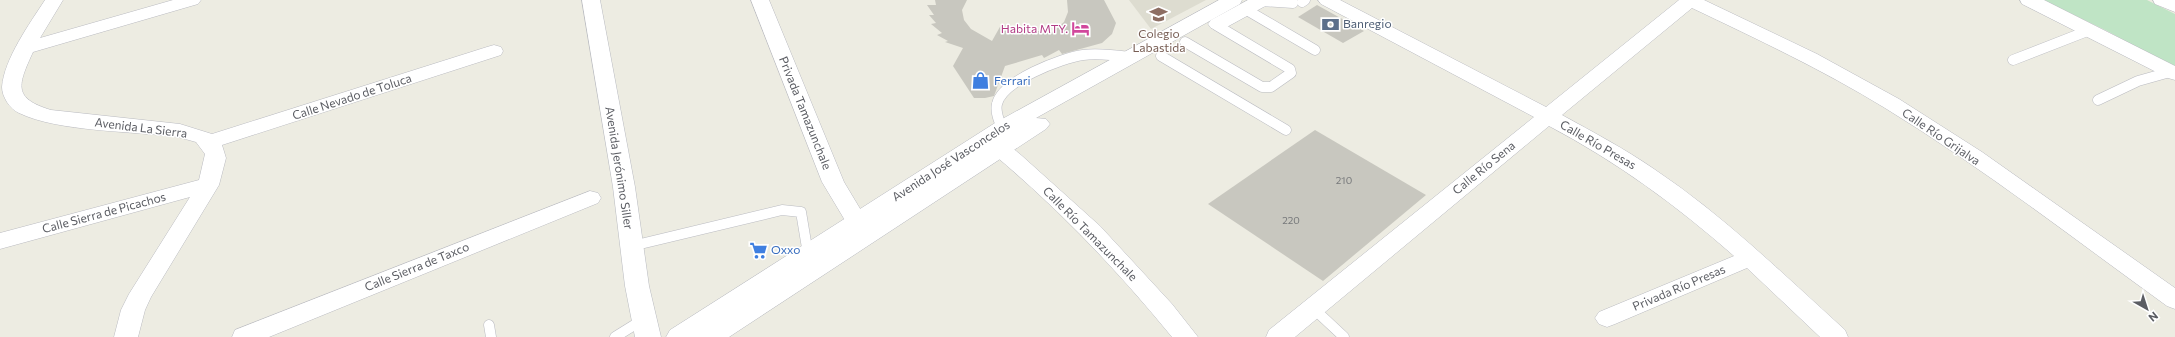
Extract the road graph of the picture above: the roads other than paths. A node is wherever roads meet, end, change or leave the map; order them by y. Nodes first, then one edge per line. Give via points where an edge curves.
1 (54, 0) edge
2 (192, 0) edge
3 (591, 0) edge
4 (760, 0) edge
5 (1327, 0) edge
6 (1690, 0) edge
7 (2029, 0) edge
8 (2162, 0) edge
9 (1250, 3) edge
10 (1293, 3) dead end
11 (2175, 6) edge
12 (1216, 25) junction
13 (2090, 30) junction
14 (1185, 42) junction
15 (26, 48) junction
16 (1315, 50) dead end
17 (494, 51) dead end
18 (1161, 56) junction
19 (1129, 57) junction
20 (2013, 60) dead end
21 (2173, 73) edge
22 (6, 98) edge
23 (2098, 100) dead end
24 (1547, 116) junction
25 (1286, 130) dead end
26 (996, 138) junction
27 (210, 142) junction
28 (208, 185) junction
29 (590, 198) dead end
30 (864, 227) junction
31 (0, 241) edge
32 (632, 246) junction
33 (808, 254) junction
34 (1750, 258) junction
35 (2175, 300) edge
36 (1313, 308) junction
37 (1607, 318) dead end
38 (489, 325) dead end
39 (646, 328) edge
40 (126, 337) edge
41 (244, 337) edge
42 (491, 337) edge
43 (615, 337) edge
44 (679, 337) edge
45 (709, 337) edge
46 (1186, 337) edge
47 (1278, 337) edge
48 (1344, 337) edge
49 (1836, 337) edge

1 - 15 street, Avenida La Sierra
2 - 15 street
3 - 32 main road, Avenida Jerónimo Siller
4 - 30 street, Privada Tamazunchale via 833,182
5 - 24 street, Calle Río Presas
6 - 24 street, Calle Río Sena
6 - 35 street, Calle Río Grijalva via 1796,51 1883,99 1984,165
7 - 13 main road
8 - 11 main road
9 - 10 lane
9 - 12 main road, Avenida José Vasconcelos
9 - 16 lane
9 - 19 main road, Avenida José Vasconcelos
12 - 14 main road, Avenida José Vasconcelos
12 - 14 lane via 1290,69 1291,73 1271,87 1262,88
13 - 20 lane
13 - 21 main road
14 - 18 main road, Avenida José Vasconcelos
15 - 22 street, Avenida La Sierra
17 - 27 street, Calle Nevado de Toluca
18 - 25 lane
18 - 26 main road, Avenida José Vasconcelos
19 - 26 main road, Avenida José Vasconcelos
19 - 26 lane via 1106,54 1077,55 1037,71 1017,83 999,99 996,111
21 - 23 lane via 2138,81
22 - 27 street, Avenida La Sierra via 31,112 89,122 189,132
24 - 34 street, Calle Río Presas via 1648,175
24 - 36 street, Calle Río Sena
26 - 30 main road, Avenida José Vasconcelos
26 - 46 street, Calle Río Tamazunchale via 1152,295
27 - 28 street via 215,157
28 - 31 street, Calle Sierra de Picachos
28 - 40 street via 132,310
29 - 41 street, Calle Sierra de Taxco
30 - 33 main road, Avenida José Vasconcelos
30 - 45 main road, Avenida José Vasconcelos
32 - 33 lane via 782,210 801,212
32 - 39 main road, Avenida Jerónimo Siller
33 - 44 main road, Avenida José Vasconcelos
34 - 37 street, Privada Río Presas
34 - 49 street, Calle Río Presas
36 - 47 street, Calle Río Sena
36 - 48 lane
38 - 42 lane
39 - 43 lane

